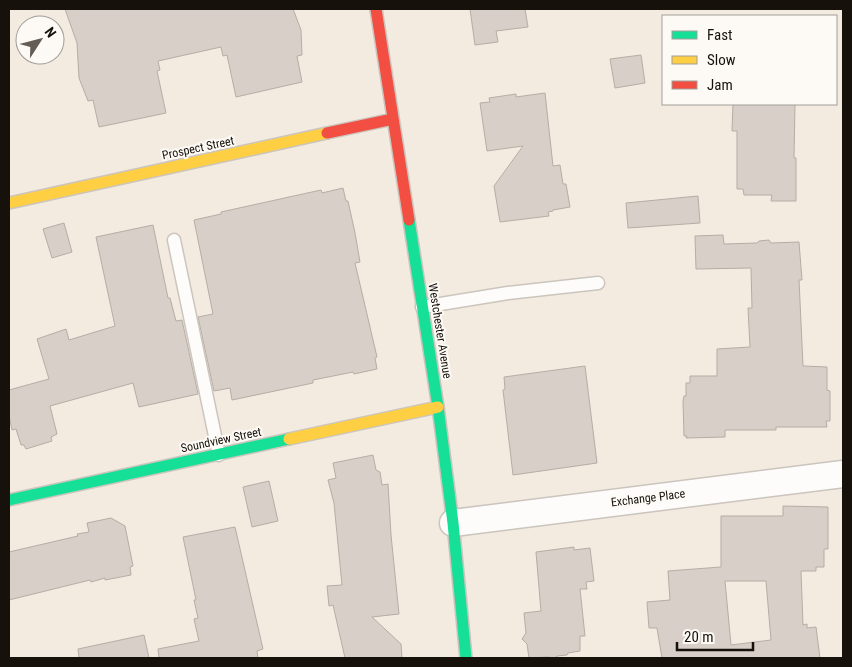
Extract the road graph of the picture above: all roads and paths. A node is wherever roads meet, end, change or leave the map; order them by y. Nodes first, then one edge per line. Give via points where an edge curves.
1 (376, 9) edge
2 (393, 119) junction
3 (9, 203) edge
4 (174, 240) dead end
5 (598, 283) dead end
6 (422, 307) junction
7 (438, 407) junction
8 (219, 454) junction
9 (843, 474) edge
10 (9, 500) edge
11 (453, 523) junction
12 (466, 658) edge

1 - 2 street, Westchester Avenue
2 - 3 street, Prospect Street
2 - 6 street, Westchester Avenue
4 - 8 lane
5 - 6 lane
6 - 7 street, Westchester Avenue
7 - 8 street, Soundview Street
7 - 11 street, Westchester Avenue
8 - 10 street, Soundview Street
9 - 11 street, Exchange Place
11 - 12 street, Westchester Avenue

